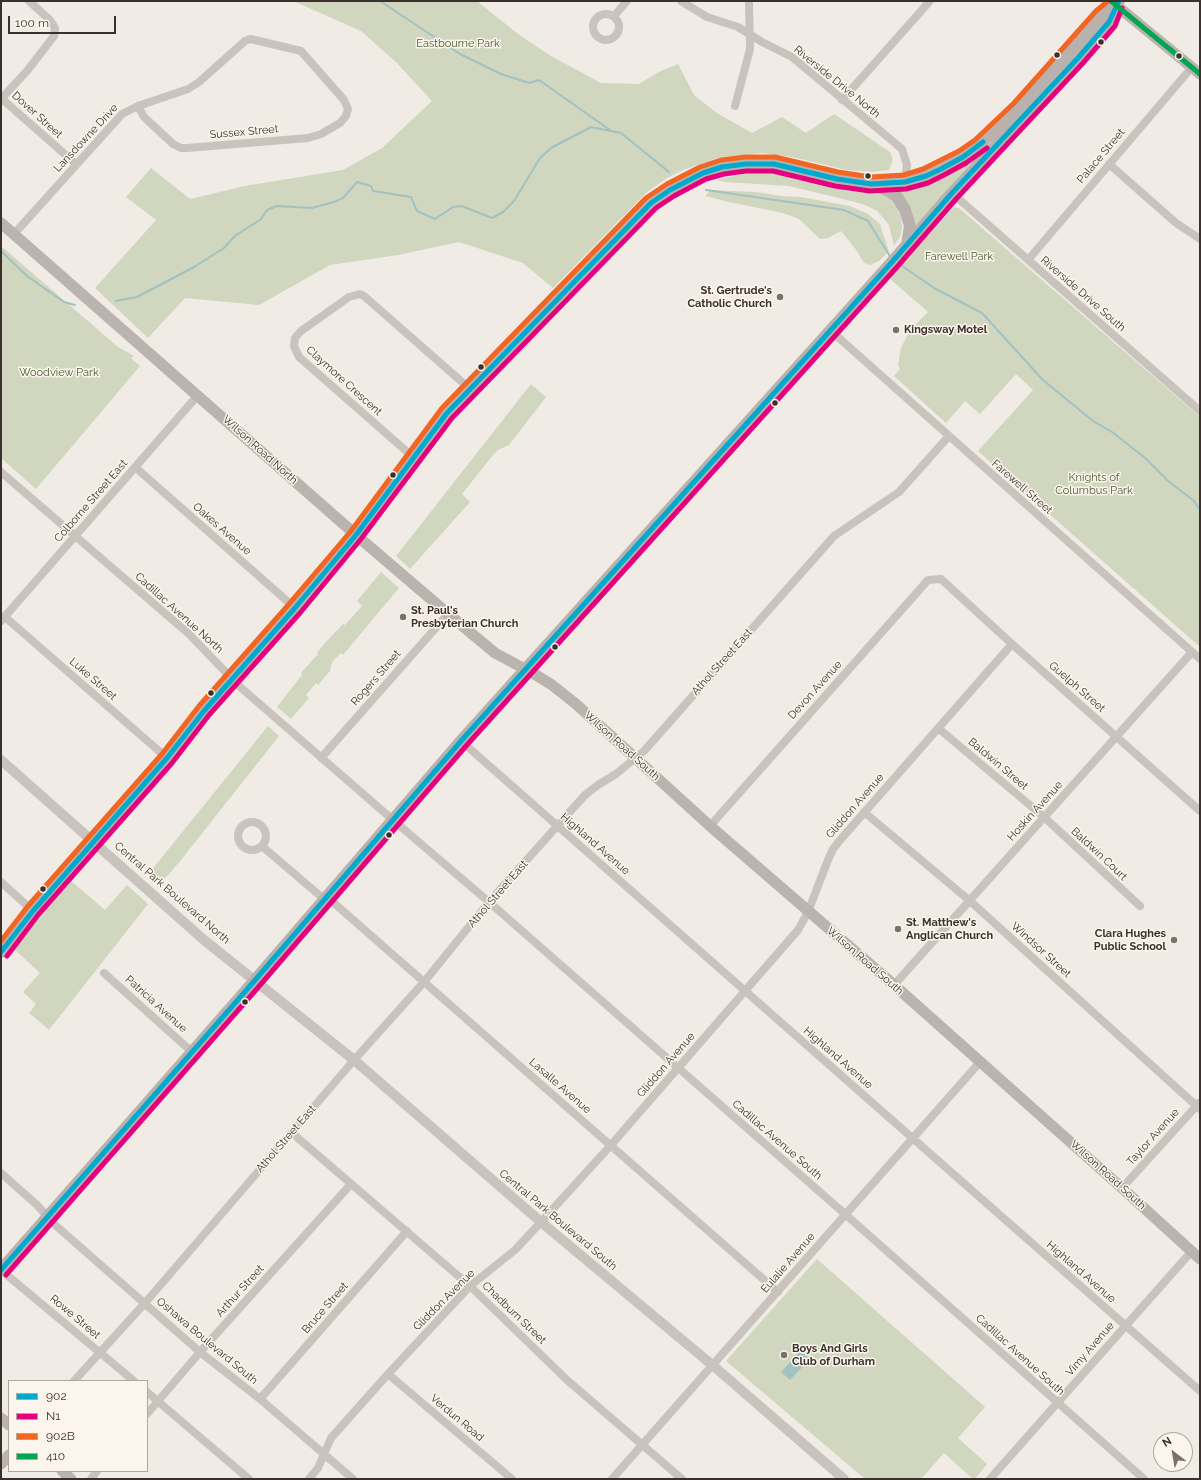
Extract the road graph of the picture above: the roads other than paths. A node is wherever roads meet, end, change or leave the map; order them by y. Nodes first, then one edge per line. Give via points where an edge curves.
1 (30, 1) edge
2 (627, 1) edge
3 (681, 1) edge
4 (749, 1) edge
5 (930, 1) edge
6 (1115, 2) edge
7 (614, 16) dead end
8 (750, 35) junction
9 (1196, 70) edge
10 (2, 98) edge
11 (344, 100) joint
12 (842, 100) junction
13 (138, 106) junction
14 (735, 106) dead end
15 (76, 164) junction
16 (1109, 164) junction
17 (905, 182) junction
18 (871, 184) junction
19 (952, 193) junction
20 (1, 222) edge
21 (14, 234) junction
22 (1200, 239) edge
23 (904, 248) junction
24 (1028, 260) junction
25 (830, 330) junction
26 (470, 389) junction
27 (198, 395) junction
28 (1200, 411) edge
29 (948, 436) junction
30 (413, 457) junction
31 (135, 467) junction
32 (1, 472) edge
33 (356, 535) junction
34 (76, 536) junction
35 (942, 579) joint
36 (295, 608) junction
37 (448, 614) junction
38 (3, 619) edge
39 (1012, 644) junction
40 (1192, 652) junction
41 (1200, 659) edge
42 (526, 669) junction
43 (233, 678) junction
44 (938, 728) junction
45 (1116, 736) junction
46 (461, 741) junction
47 (166, 758) junction
48 (321, 758) junction
49 (635, 758) junction
50 (1, 760) edge
51 (1200, 811) edge
52 (864, 812) junction
53 (1044, 818) junction
54 (393, 820) junction
55 (558, 826) junction
56 (710, 826) junction
57 (94, 841) junction
58 (263, 847) dead end
59 (1, 882) edge
60 (326, 899) junction
61 (970, 901) junction
62 (489, 902) junction
63 (1140, 906) dead end
64 (33, 911) junction
65 (808, 912) junction
66 (1, 952) edge
67 (104, 973) dead end
68 (256, 980) junction
69 (424, 982) junction
70 (894, 985) junction
71 (745, 991) junction
72 (192, 1052) junction
73 (354, 1060) junction
74 (980, 1062) junction
75 (678, 1068) junction
76 (1199, 1105) edge
77 (292, 1133) junction
78 (913, 1138) junction
79 (611, 1145) junction
80 (1, 1173) edge
81 (351, 1184) junction
82 (1122, 1188) junction
83 (845, 1214) junction
84 (48, 1217) junction
85 (541, 1222) junction
86 (407, 1231) junction
87 (1191, 1252) junction
88 (1200, 1260) edge
89 (1, 1270) edge
90 (470, 1286) junction
91 (778, 1292) junction
92 (145, 1303) junction
93 (1125, 1326) junction
94 (100, 1352) junction
95 (200, 1352) junction
96 (712, 1364) junction
97 (388, 1374) junction
98 (75, 1380) edge
99 (133, 1380) edge
100 (1200, 1391) edge
101 (148, 1393) edge
102 (260, 1399) junction
103 (158, 1401) junction
104 (1058, 1403) junction
105 (148, 1413) edge
106 (642, 1444) junction
107 (324, 1454) junction
108 (8, 1456) edge
109 (1, 1464) edge
110 (63, 1472) edge
111 (71, 1479) edge
112 (249, 1479) edge
113 (309, 1479) edge
114 (353, 1479) edge
115 (512, 1479) edge
116 (612, 1479) edge
117 (682, 1479) edge
118 (844, 1479) edge
119 (990, 1479) edge
120 (1144, 1479) edge

1 - 10 street via 50,20 55,32 52,40
2 - 7 street
3 - 8 street, Riverside Drive North via 707,17 738,27
4 - 8 street
5 - 12 street
6 - 9 main road
6 - 17 main road via 1019,108 979,145 941,169
6 - 19 main road via 1110,22
8 - 12 street, Riverside Drive North via 790,56
8 - 14 street via 750,49
9 - 16 street, Palace Street
10 - 15 street, Dover Street
11 - 13 street, Lansdowne Drive via 301,51 250,39 199,82
11 - 13 street, Sussex Street via 348,109 340,123 308,138 187,148 173,144 144,117
12 - 17 street, Riverside Drive North via 902,149 907,165
13 - 15 street, Lansdowne Drive via 122,114
15 - 21 street, Lansdowne Drive
16 - 22 street via 1176,224
16 - 24 street, Palace Street
17 - 18 main road
18 - 23 main road via 889,191 905,210 910,226
18 - 26 main road via 774,164 746,164 722,168 685,181 651,203
19 - 23 main road
19 - 24 street, Riverside Drive South
20 - 21 main road, Wilson Road North
21 - 27 main road, Wilson Road North
23 - 25 main road
24 - 28 street, Riverside Drive South
25 - 29 street, Farewell Street
25 - 42 main road
26 - 30 main road via 447,413
26 - 30 street, Claymore Crescent via 360,294 350,297 301,331 294,346 299,357
27 - 31 street, Colborne Street East
27 - 33 main road, Wilson Road North
29 - 40 street, Farewell Street
29 - 49 street, Athol Street East via 899,492 834,536
30 - 33 main road
31 - 34 street, Colborne Street East
31 - 36 street, Oakes Avenue
32 - 34 street, Cadillac Avenue North
33 - 36 main road
33 - 37 main road, Wilson Road North
34 - 38 street, Colborne Street East
34 - 43 street, Cadillac Avenue North via 189,634
35 - 39 street, Guelph Street
35 - 56 street, Devon Avenue via 928,580
36 - 43 main road
37 - 42 main road, Wilson Road North via 495,653
37 - 48 street, Rogers Street
38 - 47 street, Luke Street
39 - 44 street, Gliddon Avenue
39 - 45 street, Guelph Street
40 - 41 street, Farewell Street
40 - 45 street, Hoskin Avenue
42 - 46 main road
42 - 49 main road, Wilson Road South via 568,697
43 - 47 main road
43 - 48 street, Cadillac Avenue North
44 - 52 street, Gliddon Avenue
44 - 53 street, Baldwin Street
45 - 51 street, Guelph Street
45 - 53 street, Hoskin Avenue
46 - 54 main road
46 - 55 street, Highland Avenue
47 - 57 main road
48 - 54 street, Cadillac Avenue North
49 - 55 street, Athol Street East via 616,774 592,788
49 - 56 main road, Wilson Road South
50 - 57 street, Central Park Boulevard North
52 - 61 street, Windsor Street
52 - 65 street, Gliddon Avenue via 833,849
53 - 61 street, Hoskin Avenue
53 - 63 street, Baldwin Court
54 - 60 main road
54 - 62 street, Cadillac Avenue South
55 - 62 street, Athol Street East
55 - 71 street, Highland Avenue
56 - 65 main road, Wilson Road South
57 - 64 main road
57 - 68 street, Central Park Boulevard North via 204,940
58 - 60 street, Lasalle Avenue
59 - 64 street
60 - 68 main road
60 - 69 street, Lasalle Avenue
61 - 70 street, Hoskin Avenue
61 - 76 street, Windsor Street
62 - 69 street, Athol Street East
62 - 75 street, Cadillac Avenue South
64 - 66 main road
65 - 70 main road, Wilson Road South
65 - 71 street, Gliddon Avenue via 798,930
67 - 72 street, Patricia Avenue
68 - 72 main road
68 - 73 street, Central Park Boulevard South
69 - 73 street, Athol Street East
69 - 79 street, Lasalle Avenue
70 - 74 main road, Wilson Road South
71 - 75 street, Gliddon Avenue
71 - 78 street, Highland Avenue
72 - 84 main road
73 - 77 street, Athol Street East
73 - 85 street, Central Park Boulevard South
74 - 78 street, Eulalie Avenue
74 - 82 main road, Wilson Road South
75 - 79 street, Gliddon Avenue
75 - 83 street, Cadillac Avenue South
76 - 82 street, Taylor Avenue
77 - 81 street, Chadburn Street
77 - 92 street, Athol Street East
78 - 83 street, Eulalie Avenue
78 - 93 street, Highland Avenue
79 - 85 street, Gliddon Avenue
79 - 91 street, Lasalle Avenue
80 - 84 street, Oshawa Boulevard South
81 - 86 street, Chadburn Street
81 - 95 street, Arthur Street
82 - 87 main road, Wilson Road South
83 - 91 street, Eulalie Avenue
83 - 104 street, Cadillac Avenue South
84 - 89 main road
84 - 92 street, Oshawa Boulevard South
85 - 90 street, Gliddon Avenue via 515,1250
85 - 96 street, Central Park Boulevard South
86 - 90 street, Chadburn Street
86 - 102 street, Bruce Street
87 - 88 main road, Wilson Road South
87 - 93 street, Vimy Avenue
89 - 94 street, Rowe Street
90 - 97 street, Gliddon Avenue
90 - 106 street, Chadburn Street via 567,1380
91 - 96 street, Eulalie Avenue
92 - 94 street, Athol Street East
92 - 95 street, Oshawa Boulevard South
93 - 100 street, Highland Avenue
93 - 104 street, Vimy Avenue
94 - 98 street, Athol Street East
94 - 99 street, Rowe Street
95 - 102 street, Oshawa Boulevard South
95 - 103 street, Arthur Street
96 - 106 street, Eulalie Avenue
96 - 118 street, Central Park Boulevard South
97 - 107 street, Gliddon Avenue via 332,1438
97 - 115 street, Verdun Road
101 - 103 street
102 - 107 street, Oshawa Boulevard South
103 - 105 street, Arthur Street
103 - 112 street
104 - 119 street, Vimy Avenue
104 - 120 street, Cadillac Avenue South
106 - 116 street, Eulalie Avenue
106 - 117 street, Chadburn Street
107 - 113 street, Gliddon Avenue via 318,1468
107 - 114 street, Oshawa Boulevard South
108 - 109 main road
110 - 111 main road

